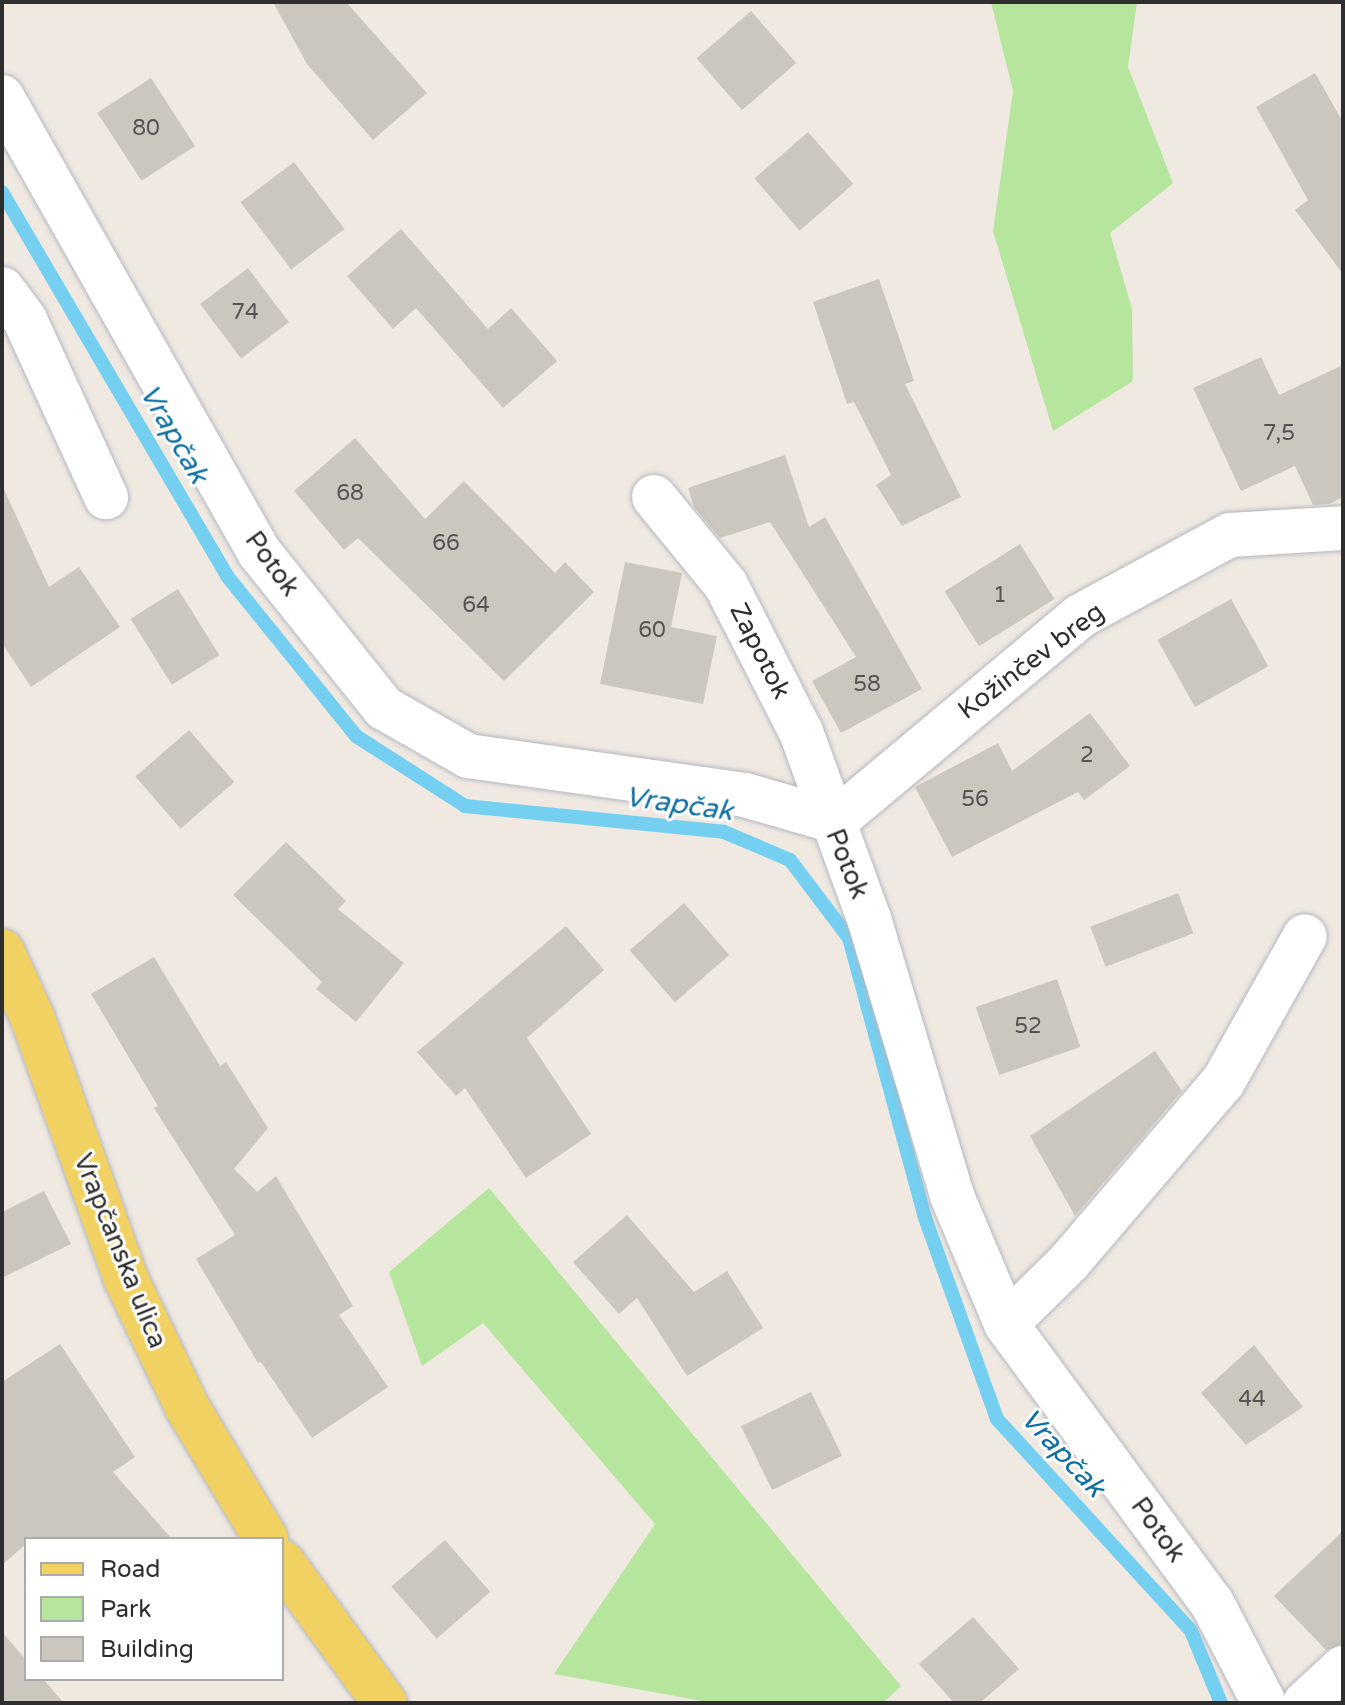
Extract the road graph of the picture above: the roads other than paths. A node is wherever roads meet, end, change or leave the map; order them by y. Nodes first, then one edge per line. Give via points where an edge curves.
1 (2, 97) edge
2 (2, 289) edge
3 (106, 497) dead end
4 (654, 497) dead end
5 (1343, 528) edge
6 (835, 821) junction
7 (1305, 936) dead end
8 (2, 951) edge
9 (1006, 1324) junction
10 (265, 1537) edge
11 (284, 1565) edge
12 (1343, 1668) edge
13 (385, 1703) edge
14 (1264, 1703) edge
15 (1305, 1703) edge

1 - 6 street, Potok via 259,552 384,708 468,756 745,795
2 - 3 street via 25,320
4 - 6 street, Zapotok via 726,585 801,732
5 - 6 street, Kožinčev breg via 1230,535 1080,616
6 - 9 street, Potok via 952,1196
7 - 9 street via 1223,1082 1069,1262
8 - 10 main road, Vrapčanska ulica via 33,1019 126,1279 187,1407
9 - 14 street, Potok via 1212,1603
11 - 13 main road
12 - 15 street

